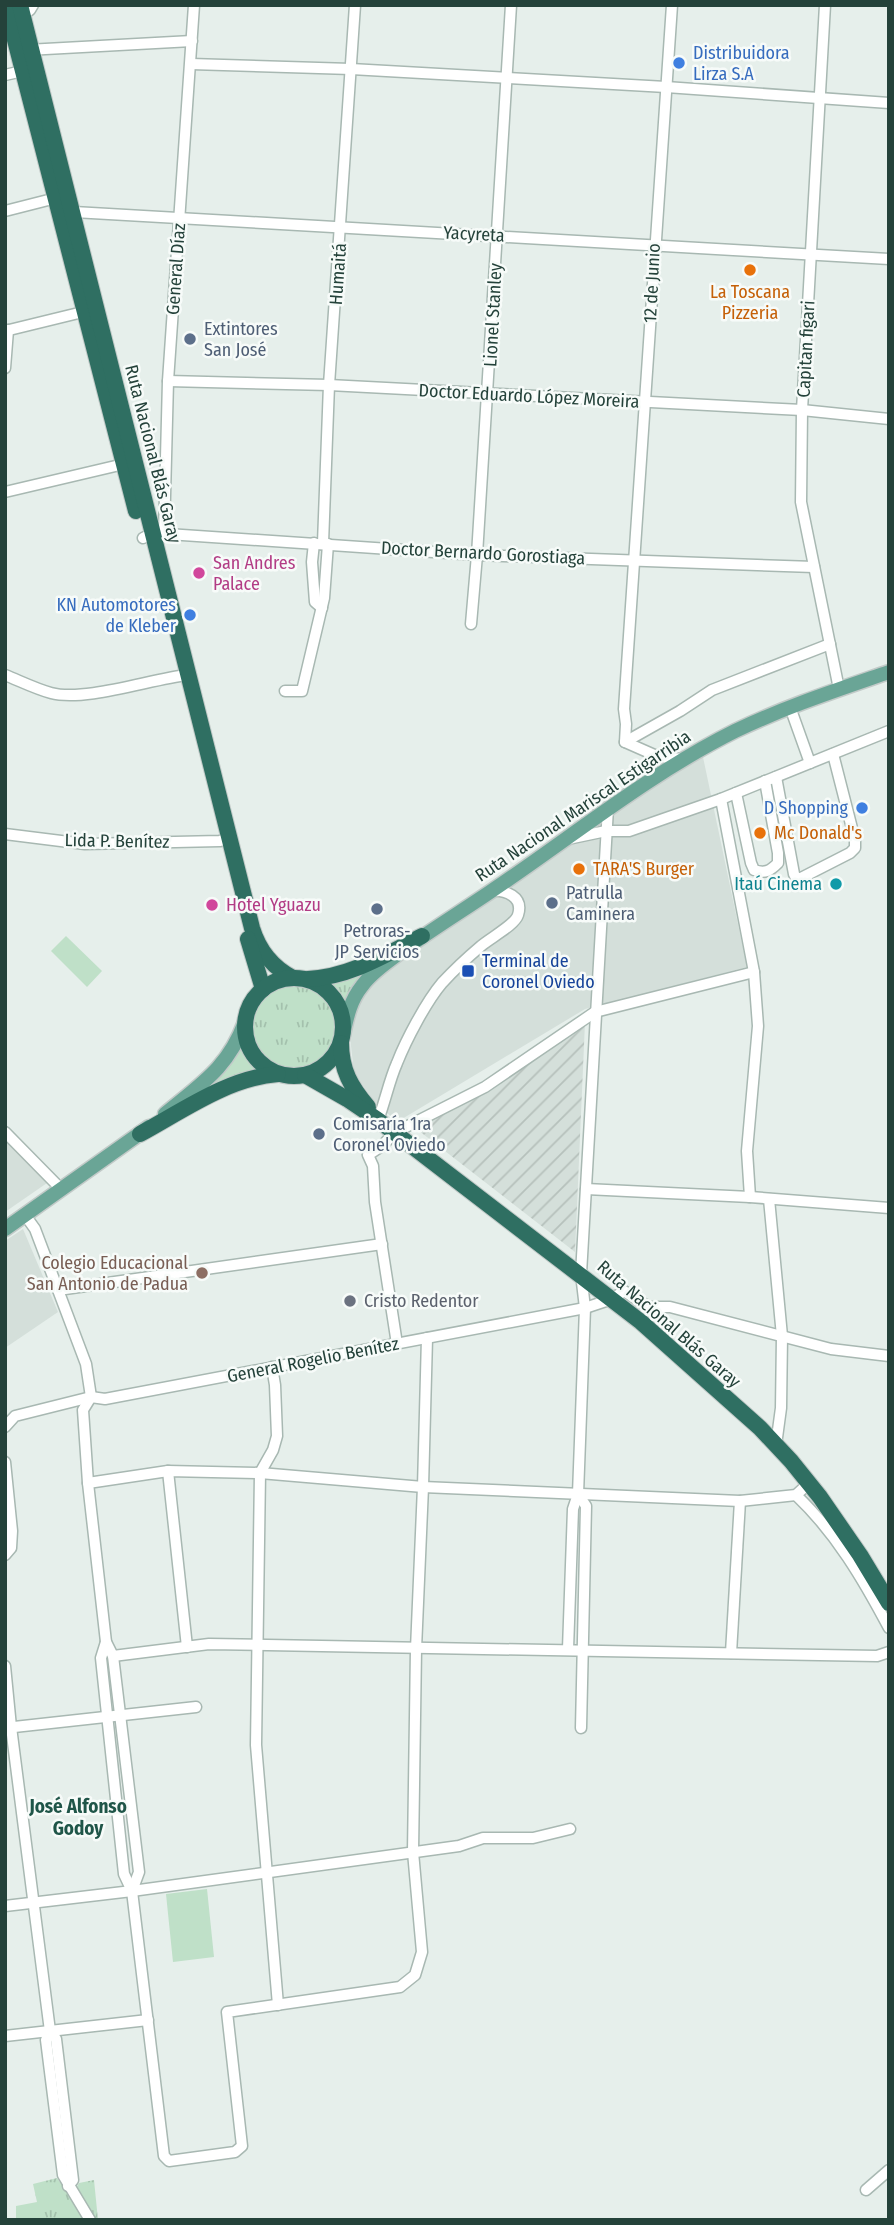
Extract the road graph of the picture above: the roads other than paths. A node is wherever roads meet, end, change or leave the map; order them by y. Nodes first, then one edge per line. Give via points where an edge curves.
1 (6, 5) edge
2 (194, 5) edge
3 (355, 5) edge
4 (511, 5) edge
5 (672, 5) edge
6 (825, 5) edge
7 (25, 8) edge
8 (192, 41) junction
9 (25, 50) junction
10 (191, 64) junction
11 (29, 69) junction
12 (351, 69) junction
13 (5, 75) edge
14 (507, 79) junction
15 (666, 87) junction
16 (820, 97) junction
17 (889, 103) edge
18 (62, 196) junction
19 (5, 211) edge
20 (67, 214) junction
21 (180, 219) junction
22 (341, 228) junction
23 (497, 235) junction
24 (654, 246) junction
25 (812, 254) junction
26 (889, 259) edge
27 (91, 310) junction
28 (6, 331) edge
29 (5, 368) edge
30 (168, 381) junction
31 (329, 385) junction
32 (488, 394) junction
33 (645, 403) junction
34 (802, 410) junction
35 (889, 419) edge
36 (124, 464) junction
37 (5, 492) edge
38 (153, 535) junction
39 (321, 543) junction
40 (477, 555) junction
41 (634, 561) junction
42 (814, 567) junction
43 (471, 624) dead end
44 (830, 644) junction
45 (889, 672) edge
46 (5, 675) edge
47 (183, 676) junction
48 (839, 689) junction
49 (285, 691) dead end
50 (790, 706) junction
51 (889, 731) edge
52 (625, 742) junction
53 (834, 754) junction
54 (683, 759) junction
55 (810, 763) junction
56 (771, 779) junction
57 (736, 793) junction
58 (721, 799) junction
59 (608, 808) junction
60 (606, 831) junction
61 (5, 834) edge
62 (224, 840) junction
63 (563, 840) junction
64 (492, 891) junction
65 (422, 936) junction
66 (754, 972) junction
67 (299, 978) junction
68 (262, 989) junction
69 (595, 1012) junction
70 (245, 1022) junction
71 (342, 1038) junction
72 (279, 1074) junction
73 (305, 1075) junction
74 (378, 1120) junction
75 (5, 1132) edge
76 (394, 1133) junction
77 (141, 1134) junction
78 (586, 1189) junction
79 (62, 1190) junction
80 (750, 1198) junction
81 (769, 1199) junction
82 (889, 1208) edge
83 (25, 1215) junction
84 (5, 1229) edge
85 (382, 1244) junction
86 (581, 1274) junction
87 (58, 1290) junction
88 (612, 1299) junction
89 (585, 1308) junction
90 (782, 1336) junction
91 (427, 1338) junction
92 (397, 1344) junction
93 (889, 1356) edge
94 (272, 1367) junction
95 (92, 1397) junction
96 (5, 1427) edge
97 (776, 1445) junction
98 (5, 1462) edge
99 (168, 1471) junction
100 (261, 1473) junction
101 (88, 1483) junction
102 (809, 1483) junction
103 (424, 1487) junction
104 (578, 1494) junction
105 (796, 1495) junction
106 (740, 1501) junction
107 (5, 1555) edge
108 (889, 1604) edge
109 (889, 1628) edge
110 (106, 1642) junction
111 (257, 1645) junction
112 (187, 1647) junction
113 (416, 1649) junction
114 (568, 1649) junction
115 (583, 1649) junction
116 (889, 1652) edge
117 (732, 1653) junction
118 (113, 1656) junction
119 (5, 1666) edge
120 (196, 1707) dead end
121 (120, 1716) junction
122 (108, 1717) junction
123 (8, 1728) edge
124 (581, 1728) dead end
125 (570, 1829) dead end
126 (413, 1852) junction
127 (267, 1872) junction
128 (132, 1891) junction
129 (33, 1903) junction
130 (5, 1906) edge
131 (278, 2005) junction
132 (148, 2020) junction
133 (50, 2031) junction
134 (5, 2036) edge
135 (889, 2170) edge
136 (866, 2190) dead end
137 (90, 2220) edge

1 - 9 highway, Ruta Nacional Blás Garay
2 - 8 street, General Díaz
3 - 12 street, Humaitá
4 - 14 street, Lionel Stanley
5 - 15 street, 12 de Junio
6 - 16 street, Capitan figari
7 - 9 highway, Ruta Nacional Blás Garay
8 - 9 street
8 - 10 street, General Díaz
9 - 11 highway, Ruta Nacional Blás Garay
10 - 12 street
10 - 21 street, General Díaz
11 - 13 street
11 - 18 highway, Ruta Nacional Blás Garay
12 - 14 street
12 - 22 street, Humaitá
14 - 15 street
14 - 23 street, Lionel Stanley
15 - 16 street
15 - 24 street, 12 de Junio
16 - 17 street
16 - 25 street, Capitan figari
18 - 19 street
18 - 20 highway, Ruta Nacional Blás Garay
20 - 21 street, Yacyreta
20 - 27 highway, Ruta Nacional Blás Garay
21 - 22 street, Yacyreta
21 - 30 street, General Díaz
22 - 23 street, Yacyreta
22 - 31 street, Humaitá
23 - 24 street, Yacyreta
23 - 32 street, Lionel Stanley
24 - 25 street, Yacyreta
24 - 33 street, 12 de Junio
25 - 26 street, Yacyreta
25 - 34 street, Capitan figari
27 - 28 street
27 - 36 highway, Ruta Nacional Blás Garay
27 - 38 highway, Ruta Nacional Blás Garay
28 - 29 street
30 - 31 street, Doctor Eduardo López Moreira
30 - 38 street, General Díaz
31 - 32 street, Doctor Eduardo López Moreira
31 - 39 street, Humaitá
32 - 33 street, Doctor Eduardo López Moreira
32 - 40 street, Lionel Stanley
33 - 34 street, Doctor Eduardo López Moreira
33 - 41 street, 12 de Junio
34 - 35 street, Doctor Eduardo López Moreira
34 - 42 street, Capitan figari via 801,502
36 - 37 street
36 - 38 highway, Ruta Nacional Blás Garay
38 - 39 street, Doctor Bernardo Gorostiaga
38 - 47 highway, Ruta Nacional Blás Garay
39 - 40 street, Doctor Bernardo Gorostiaga
39 - 49 street, Humaitá via 322,608 302,691
40 - 41 street, Doctor Bernardo Gorostiaga
40 - 43 street, Lionel Stanley
41 - 42 street, Doctor Bernardo Gorostiaga
41 - 52 street, 12 de Junio
42 - 44 street, Capitan figari
44 - 48 street, Capitan figari
44 - 52 street via 712,690
45 - 48 main road, Ruta Nacional Mariscal Estigarribia
46 - 47 street via 66,695
47 - 62 highway, Ruta Nacional Blás Garay
48 - 50 main road, Ruta Nacional Mariscal Estigarribia
50 - 54 main road, Ruta Nacional Mariscal Estigarribia
50 - 55 street
51 - 53 street
52 - 54 street via 659,757
53 - 55 street
53 - 56 street via 855,848 801,878 794,874
54 - 59 main road, Ruta Nacional Mariscal Estigarribia
55 - 56 street
56 - 57 street
56 - 57 street via 778,863 771,870 754,870
57 - 58 street
58 - 60 street via 629,831
58 - 66 street
59 - 60 street
59 - 63 main road, Ruta Nacional Mariscal Estigarribia
60 - 63 street
60 - 69 street
61 - 62 street, Lida P. Benítez via 85,844
62 - 67 highway, Ruta Nacional Blás Garay via 260,948 274,965
62 - 68 highway, Ruta Nacional Blás Garay
63 - 64 main road, Ruta Nacional Mariscal Estigarribia
64 - 65 main road, Ruta Nacional Mariscal Estigarribia
64 - 74 street via 513,895 518,915 441,985 396,1064
65 - 67 highway via 349,972
65 - 71 main road, Ruta Nacional Mariscal Estigarribia via 363,984 350,1004
66 - 69 street
66 - 80 street via 758,1026 747,1151
67 - 68 highway
67 - 71 highway via 330,993 343,1020
68 - 70 highway
69 - 76 street via 485,1087
69 - 78 street
70 - 72 highway via 245,1035 256,1060
70 - 77 main road via 229,1057
71 - 73 highway via 330,1061
71 - 74 highway, Ruta Nacional Blás Garay via 345,1073
72 - 73 highway
72 - 77 highway via 236,1082
73 - 74 highway, Ruta Nacional Blás Garay
74 - 76 highway, Ruta Nacional Blás Garay
75 - 79 street
76 - 85 street via 368,1155
76 - 86 highway, Ruta Nacional Blás Garay
77 - 79 main road
78 - 80 street
78 - 86 street
79 - 83 main road
80 - 81 street
81 - 82 street
81 - 90 street
83 - 84 main road
83 - 87 street via 35,1229
85 - 87 street
85 - 92 street
86 - 88 highway, Ruta Nacional Blás Garay
86 - 89 street
87 - 95 street via 86,1364
88 - 89 street, General Rogelio Benítez
88 - 90 street via 624,1291 649,1307 670,1307
88 - 97 highway, Ruta Nacional Blás Garay
89 - 91 street, General Rogelio Benítez
89 - 104 street
90 - 93 street via 831,1349
90 - 97 street
91 - 92 street, General Rogelio Benítez
91 - 103 street
92 - 94 street, General Rogelio Benítez
94 - 95 street, General Rogelio Benítez via 105,1399
94 - 100 street via 277,1436
95 - 96 street, General Rogelio Benítez via 15,1416
95 - 101 street via 83,1410
97 - 102 highway, Ruta Nacional Blás Garay
98 - 107 street via 12,1531 11,1548
99 - 100 street
99 - 101 street
99 - 112 street
100 - 103 street
100 - 111 street
101 - 110 street
102 - 105 street
102 - 108 highway, Ruta Nacional Blás Garay
103 - 104 street
103 - 113 street
104 - 106 street
104 - 114 street via 573,1508
104 - 115 street via 586,1506
105 - 106 street
105 - 109 street via 856,1568
106 - 117 street
110 - 118 street
110 - 122 street via 101,1658
111 - 112 street
111 - 113 street
111 - 127 street via 256,1745
112 - 118 street
113 - 114 street
113 - 126 street
114 - 115 street
115 - 117 street
115 - 124 street
116 - 117 street via 877,1656
118 - 121 street
119 - 123 street
120 - 121 street
121 - 122 street
121 - 128 street via 139,1872
122 - 123 street
122 - 128 street via 124,1874
123 - 129 street
125 - 126 street via 533,1838 483,1838
126 - 127 street
126 - 131 street via 422,1952 415,1975 400,1987
127 - 128 street
127 - 131 street
128 - 129 street
128 - 132 street
129 - 130 street
129 - 133 street
131 - 132 street via 227,2012 242,2146 235,2152 169,2161 164,2156
132 - 133 street
133 - 134 street
133 - 137 street via 47,2053 62,2175
135 - 136 street

